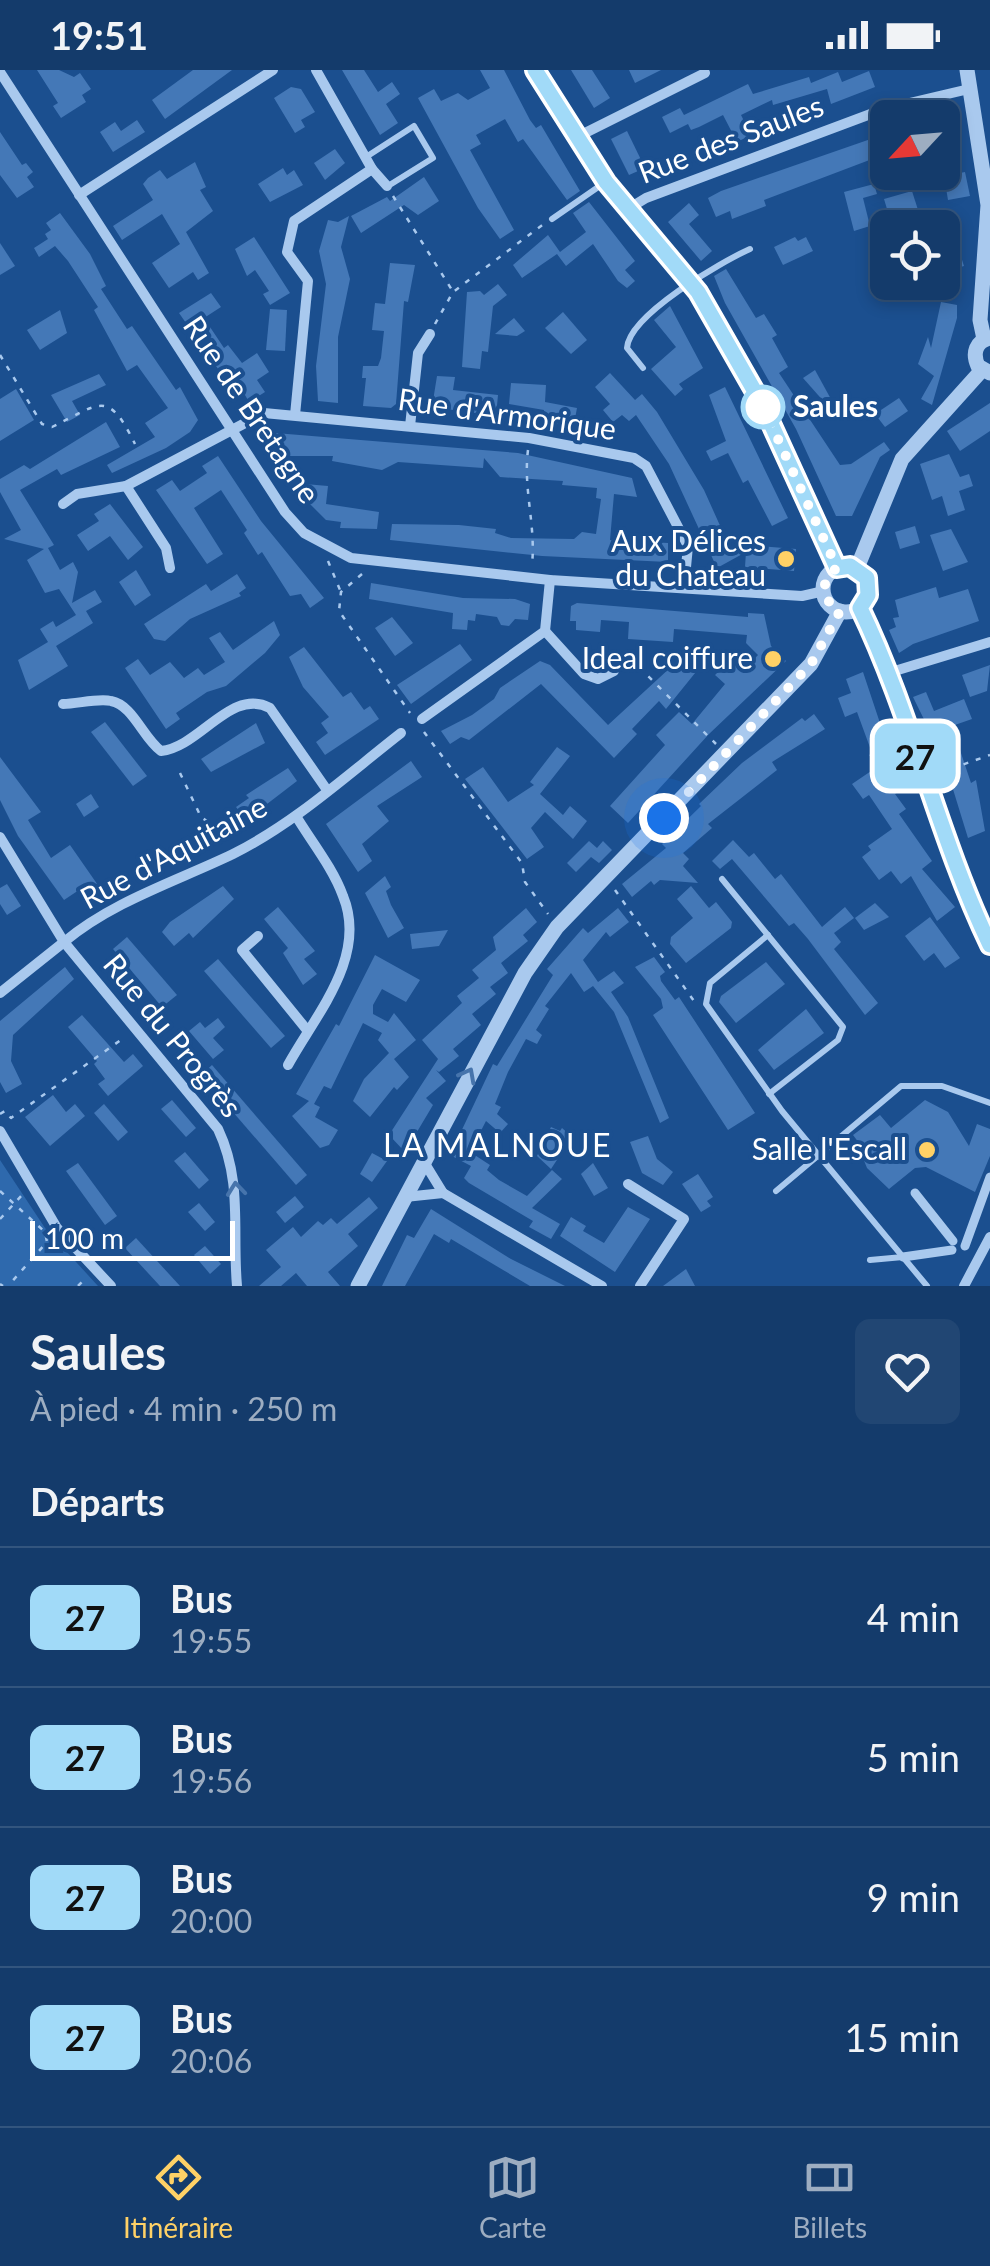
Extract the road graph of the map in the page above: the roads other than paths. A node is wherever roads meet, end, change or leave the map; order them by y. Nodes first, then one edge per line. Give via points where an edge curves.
1 (273, 70) edge
2 (316, 70) edge
3 (534, 70) edge
4 (967, 70) edge
5 (0, 72) edge
6 (704, 73) dead end
7 (969, 90) junction
8 (577, 137) junction
9 (369, 163) junction
10 (606, 182) junction
11 (386, 186) joint
12 (79, 195) junction
13 (628, 209) junction
14 (552, 218) road end
15 (750, 249) dead end
16 (689, 281) junction
17 (430, 334) road end
18 (987, 338) edge
19 (643, 368) dead end
20 (986, 371) edge
21 (295, 415) junction
22 (410, 426) junction
23 (232, 429) junction
24 (126, 486) junction
25 (64, 504) dead end
26 (170, 568) dead end
27 (837, 568) junction
28 (856, 568) junction
29 (550, 580) junction
30 (684, 588) junction
31 (824, 591) junction
32 (860, 608) junction
33 (840, 611) junction
34 (545, 631) junction
35 (990, 642) edge
36 (614, 671) road end
37 (888, 673) junction
38 (63, 704) dead end
39 (422, 719) dead end
40 (401, 734) dead end
41 (328, 790) junction
42 (296, 816) junction
43 (0, 837) edge
44 (722, 878) dead end
45 (768, 935) junction
46 (258, 936) dead end
47 (64, 942) junction
48 (990, 945) edge
49 (0, 993) edge
50 (308, 1030) junction
51 (288, 1065) dead end
52 (769, 1094) junction
53 (990, 1104) edge
54 (1, 1138) edge
55 (820, 1156) junction
56 (423, 1161) junction
57 (990, 1177) edge
58 (628, 1184) dead end
59 (776, 1191) dead end
60 (443, 1193) junction
61 (914, 1193) dead end
62 (405, 1197) junction
63 (990, 1237) edge
64 (965, 1246) dead end
65 (903, 1257) junction
66 (870, 1260) dead end
67 (110, 1286) edge
68 (236, 1286) edge
69 (358, 1286) edge
70 (602, 1286) edge
71 (640, 1286) edge
72 (926, 1286) edge
73 (964, 1286) edge

1 - 12 street
2 - 9 street
3 - 8 street
4 - 7 street
5 - 12 street, Rue de Bretagne
6 - 8 street
7 - 13 street, Rue des Saules via 884,109
7 - 18 street via 988,205 980,320
8 - 10 street
9 - 11 street
9 - 11 lane via 414,126 433,158
9 - 21 street via 294,220 287,252 308,281
10 - 13 street
10 - 14 lane
12 - 23 street, Rue de Bretagne
13 - 16 street
15 - 16 lane
16 - 19 lane via 628,340
16 - 27 street via 762,404
17 - 22 street via 418,353
18 - 20 street via 974,354
20 - 28 street via 902,459
21 - 22 street, Rue d'Armorique
21 - 23 street, Rue d'Armorique via 264,413
22 - 30 street, Rue d'Armorique via 634,458 646,466 688,546
23 - 24 street, Rue d'Armorique
23 - 29 street, Rue de Bretagne via 286,512 322,546 351,558
24 - 25 street, Rue d'Armorique via 77,494
24 - 26 street via 166,548
27 - 28 street
27 - 31 street
28 - 32 street via 869,586
29 - 30 street, Rue de Bretagne
29 - 34 street
30 - 31 street, Rue de Bretagne via 802,596
31 - 33 street
32 - 33 street
32 - 37 street
56 -> 33 street via 525,972 557,927 811,664
34 - 36 street via 584,674 598,679
34 - 39 street
35 - 37 street
37 - 48 street
38 - 41 street via 109,700 125,708 161,751 178,749 244,702 257,701 270,708
40 - 41 street, Rue d'Aquitaine
41 - 42 street, Rue d'Aquitaine
42 - 47 street, Rue d'Aquitaine
42 - 50 street via 344,896 351,936 346,964
43 - 47 street, Rue du Progrès
44 - 45 lane
45 - 52 lane via 710,983 704,999
45 - 52 lane via 844,1032
46 - 50 street via 242,950
47 - 49 street, Rue d'Aquitaine
68 -> 47 street, Rue du Progrès via 233,1161 218,1129
50 - 51 street
52 - 55 lane
53 - 55 lane via 942,1086 901,1086
54 - 67 street via 56,1228
55 - 59 lane
55 - 65 lane
56 - 60 street
56 - 62 street
57 - 64 street
58 - 71 street via 684,1219
60 - 62 street
60 - 70 street
61 - 65 street via 953,1245
62 - 69 street
63 - 73 street
65 - 66 lane
65 - 72 lane

